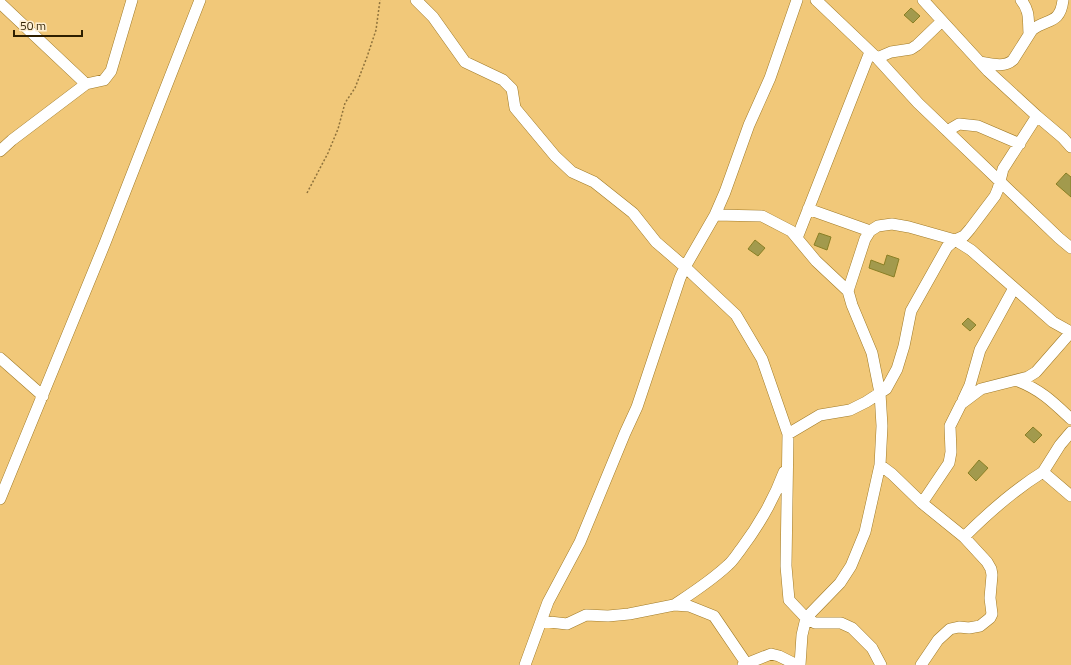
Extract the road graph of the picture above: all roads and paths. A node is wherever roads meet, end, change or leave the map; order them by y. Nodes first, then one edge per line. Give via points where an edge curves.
1 (132, 0) edge
2 (200, 0) edge
3 (380, 0) edge
4 (416, 0) edge
5 (797, 0) edge
6 (816, 0) edge
7 (923, 0) edge
8 (1021, 0) edge
9 (1063, 0) edge
10 (0, 3) edge
11 (942, 21) junction
12 (1030, 32) junction
13 (874, 55) junction
14 (980, 62) junction
15 (86, 84) junction
16 (1037, 116) junction
17 (947, 131) junction
18 (1067, 138) edge
19 (1020, 144) junction
20 (1071, 148) edge
21 (0, 151) edge
22 (1000, 181) junction
23 (307, 193) dead end
24 (808, 209) junction
25 (715, 215) junction
26 (870, 231) junction
27 (797, 238) junction
28 (955, 240) junction
29 (1071, 248) edge
30 (685, 267) junction
31 (1014, 288) junction
32 (848, 291) junction
33 (1071, 332) edge
34 (0, 359) edge
35 (1018, 381) junction
36 (880, 393) junction
37 (43, 396) junction
38 (961, 404) junction
39 (1071, 419) edge
40 (1071, 432) edge
41 (788, 434) junction
42 (788, 463) junction
43 (880, 465) junction
44 (1043, 472) junction
45 (1071, 496) edge
46 (0, 499) edge
47 (922, 503) junction
48 (964, 537) junction
49 (674, 605) junction
50 (806, 618) junction
51 (541, 621) junction
52 (745, 664) edge
53 (525, 665) edge
54 (798, 665) edge
55 (881, 665) edge
56 (921, 665) edge

1 - 15 street via 111,71 104,80
2 - 37 street
3 - 23 path via 376,30 367,57 355,88 345,103 328,153
4 - 30 street via 433,17 465,62 503,80 512,89 515,108 555,156 572,172 594,182 633,213 656,242
5 - 25 street via 770,78
6 - 13 street
7 - 11 street
8 - 12 street via 1028,12
9 - 12 street via 1056,18 1036,26
10 - 15 street
11 - 13 street via 911,49
11 - 14 street
12 - 14 street via 1009,63 1003,65
13 - 17 street
13 - 24 street
14 - 16 street
15 - 21 street
16 - 18 street
16 - 19 street
17 - 19 street via 959,124 978,126
17 - 22 street
18 - 20 street
19 - 22 street via 1003,169
22 - 28 street via 995,196 964,236
22 - 29 street
24 - 26 street
24 - 27 street
25 - 27 street via 762,216 791,231
25 - 30 street
26 - 28 street via 878,226 892,224
26 - 32 street
27 - 32 street via 816,261
28 - 31 street via 971,250
28 - 36 street via 947,248 911,311 897,369 886,389
30 - 41 street via 736,315 762,359
30 - 51 street via 637,407 580,542 548,602
31 - 33 street via 1053,322
31 - 38 street via 980,350 970,385
32 - 36 street via 872,353
33 - 35 street via 1036,372
34 - 37 street
35 - 38 street via 981,389
35 - 39 street via 1043,394
36 - 41 street via 850,410 820,415
36 - 43 street
37 - 46 street
38 - 47 street via 950,426 949,463
40 - 44 street
41 - 42 street
42 - 49 street via 778,489 763,516 729,564
42 - 50 street via 786,566 789,600
43 - 47 street
43 - 50 street via 865,532 851,566 840,583
44 - 45 street
44 - 48 street via 1025,483
47 - 48 street
48 - 56 street via 991,569 992,614 988,621 980,626 959,626 950,629 938,640
49 - 51 street via 629,614 586,615 567,624
49 - 52 street via 689,606 714,616
50 - 54 street
50 - 55 street via 815,623 841,623 852,628 872,648
51 - 53 street
52 - 54 street via 771,654

